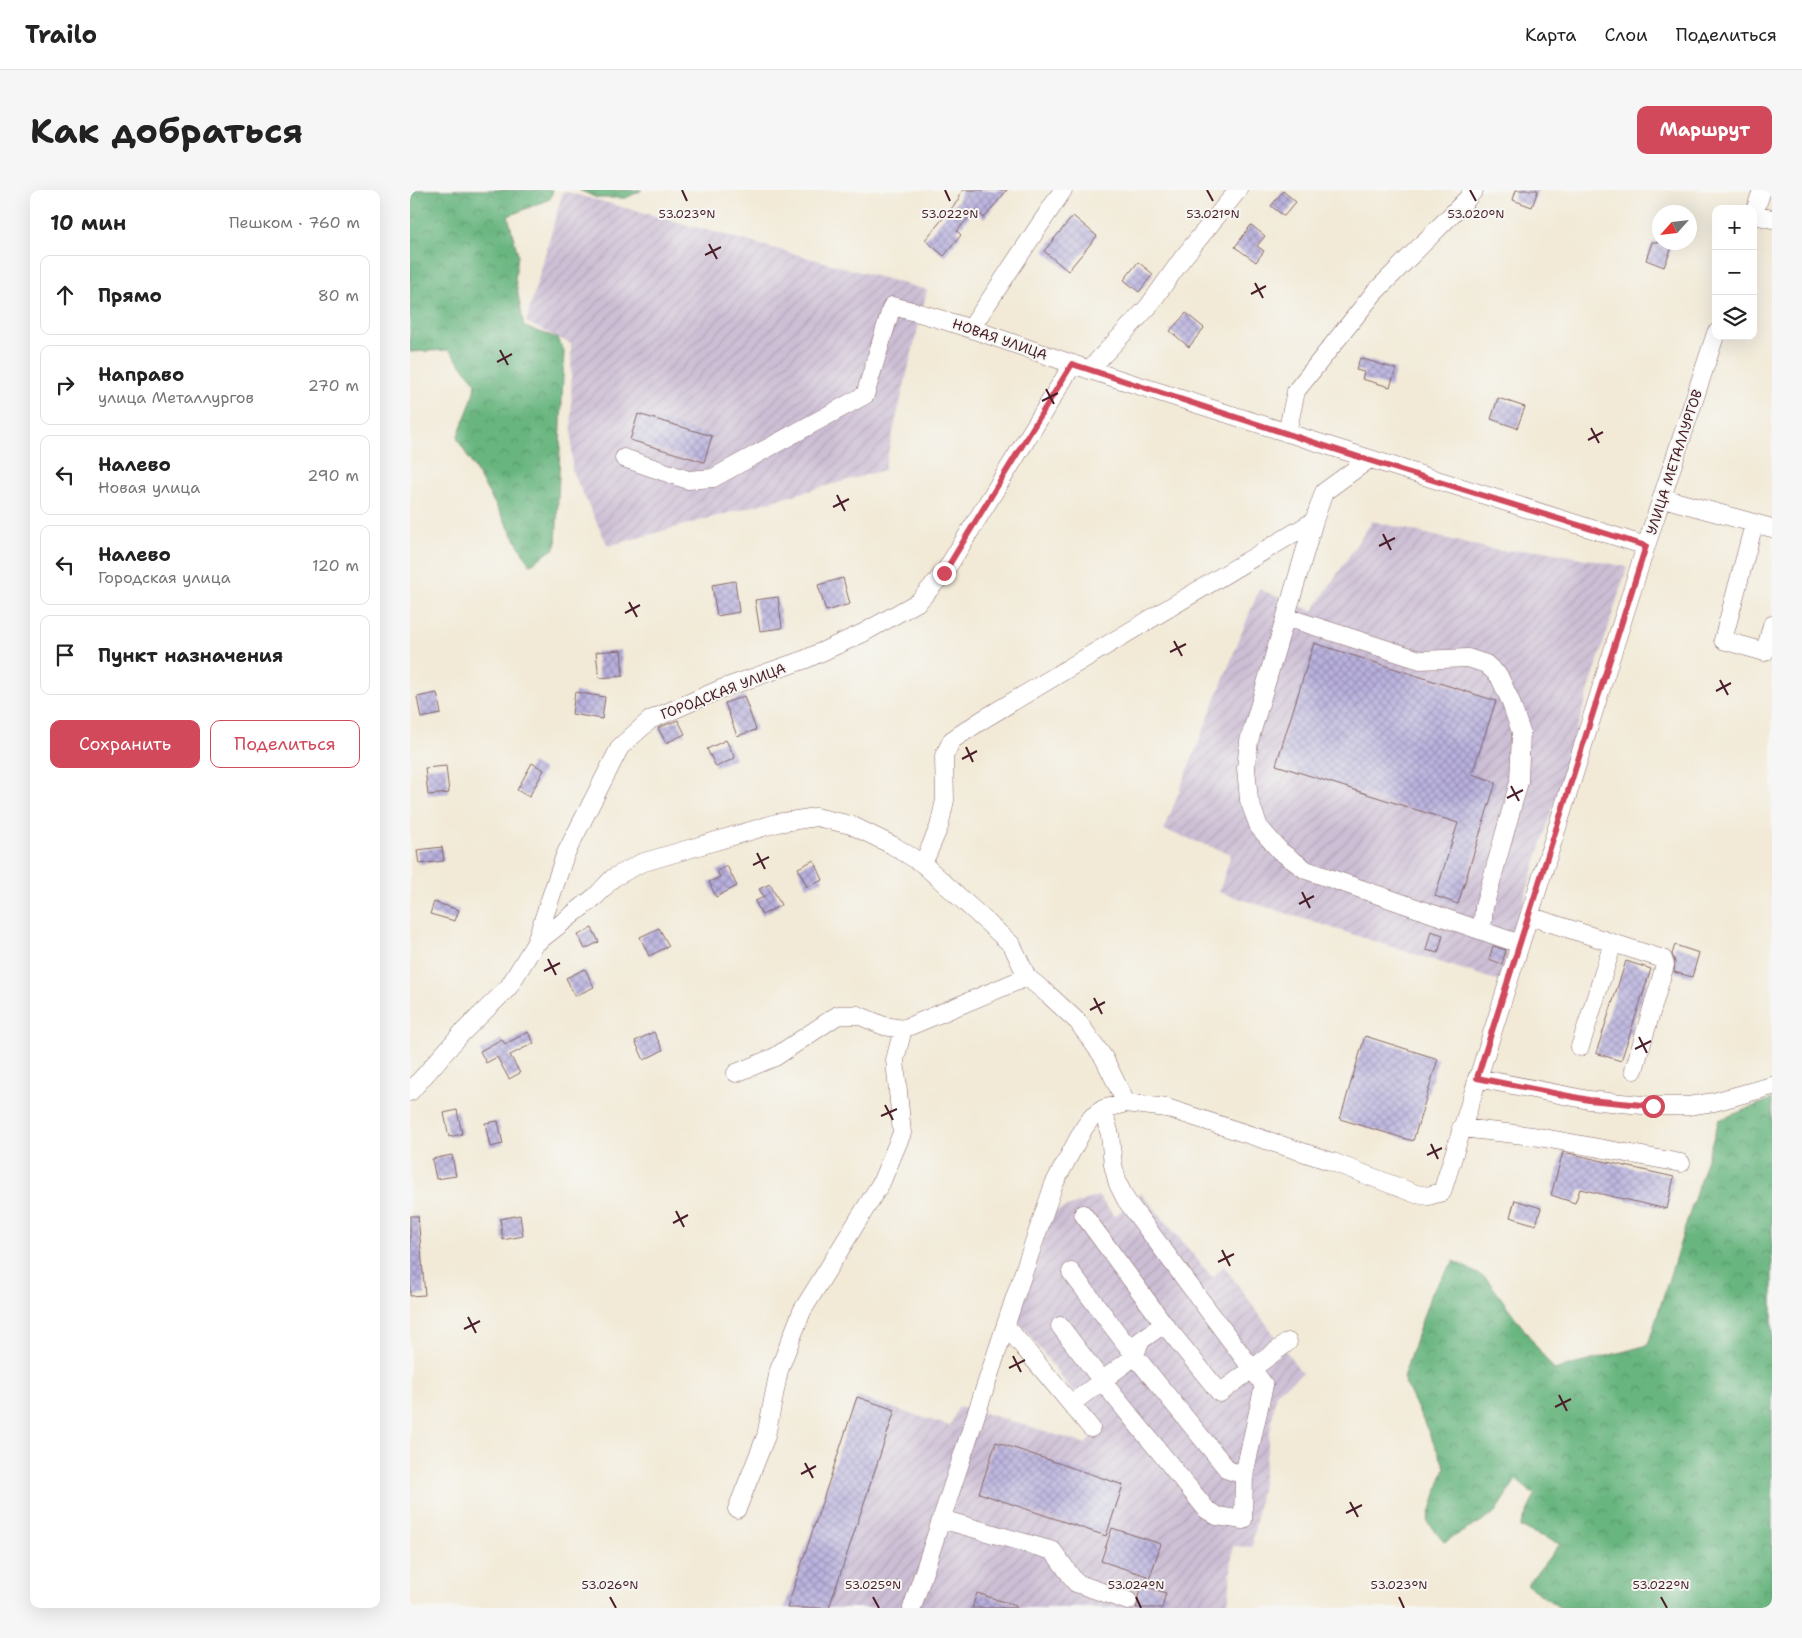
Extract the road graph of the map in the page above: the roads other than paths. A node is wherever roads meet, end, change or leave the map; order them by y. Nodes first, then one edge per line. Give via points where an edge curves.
1 (1064, 190) edge
2 (1238, 190) edge
3 (1474, 190) edge
4 (1762, 190) edge
5 (1757, 206) edge
6 (1757, 216) edge
7 (1772, 219) edge
8 (971, 328) junction
9 (1714, 340) edge
10 (1081, 367) junction
11 (1287, 433) junction
12 (624, 458) dead end
13 (1368, 460) junction
14 (1663, 498) junction
15 (1314, 521) junction
16 (1754, 524) junction
17 (1772, 528) edge
18 (1646, 546) junction
19 (1286, 617) junction
20 (1772, 625) edge
21 (923, 864) junction
22 (1529, 916) junction
23 (1482, 931) junction
24 (1613, 943) junction
25 (535, 944) junction
26 (1520, 944) junction
27 (1027, 977) junction
28 (903, 1029) junction
29 (1580, 1047) dead end
30 (1634, 1070) dead end
31 (736, 1073) dead end
32 (1477, 1078) junction
33 (1772, 1086) edge
34 (410, 1092) edge
35 (1126, 1103) junction
36 (1103, 1109) junction
37 (1461, 1128) junction
38 (1682, 1163) dead end
39 (1083, 1214) dead end
40 (1071, 1272) dead end
41 (1164, 1324) junction
42 (1006, 1326) junction
43 (1060, 1326) dead end
44 (1288, 1342) dead end
45 (1135, 1356) junction
46 (1252, 1370) junction
47 (1102, 1381) junction
48 (1071, 1404) junction
49 (1091, 1428) dead end
50 (1244, 1475) junction
51 (737, 1509) dead end
52 (941, 1519) junction
53 (1128, 1601) dead end
54 (912, 1608) edge

1 - 8 street
2 - 10 street, ГОРОДСКАЯ УЛИЦА via 1148,308
3 - 11 street via 1374,294 1296,391
4 - 5 street
6 - 7 street
8 - 10 street, НОВАЯ УЛИЦА
8 - 12 street, НОВАЯ УЛИЦА via 892,306 865,395 713,478 688,480
9 - 14 street, УЛИЦА МЕТАЛЛУРГОВ
10 - 11 street, НОВАЯ УЛИЦА
10 - 25 street, ГОРОДСКАЯ УЛИЦА via 944,573 918,602 863,633 806,659 721,689 650,720 620,747 565,854
11 - 13 street, НОВАЯ УЛИЦА
13 - 15 street via 1324,492
13 - 18 street, НОВАЯ УЛИЦА
14 - 16 street
14 - 18 street, УЛИЦА МЕТАЛЛУРГОВ
15 - 19 street
15 - 21 street via 952,740 944,756 945,800 939,827
16 - 17 street
16 - 20 street via 1723,640 1765,652
18 - 22 street, УЛИЦА МЕТАЛЛУРГОВ
19 - 23 street via 1249,741 1246,768 1249,800 1259,827 1280,851 1306,870
19 - 23 street via 1420,660 1468,658 1486,664 1499,676 1521,732 1519,782 1484,908
21 - 25 street via 851,825 816,816 777,823 641,862 613,878 596,896
21 - 27 street via 1012,945
22 - 24 street
22 - 26 street, УЛИЦА МЕТАЛЛУРГОВ
23 - 26 street
24 - 29 street
24 - 30 street via 1665,961
25 - 34 street, ГОРОДСКАЯ УЛИЦА via 508,988
26 - 32 street, УЛИЦА МЕТАЛЛУРГОВ
27 - 28 street
27 - 35 street via 1078,1022 1104,1058
28 - 31 street via 884,1026 858,1015 838,1015 775,1057
28 - 51 street via 895,1060 902,1134 881,1183 802,1310 779,1370 766,1436
32 - 33 street via 1589,1100 1653,1106 1714,1102
32 - 37 street, УЛИЦА МЕТАЛЛУРГОВ
35 - 36 street
35 - 37 street, УЛИЦА МЕТАЛЛУРГОВ via 1167,1108 1428,1196 1442,1192
36 - 42 street via 1084,1128 1054,1184
36 - 46 street via 1113,1165 1126,1200
37 - 38 street via 1534,1136
39 - 41 street
40 - 45 street
41 - 45 street via 1140,1341
41 - 46 street via 1220,1394
42 - 48 street
42 - 52 street
43 - 47 street
44 - 46 street
45 - 47 street
45 - 50 street via 1228,1470
46 - 50 street via 1264,1385
47 - 48 street
47 - 50 street via 1207,1510 1217,1516 1243,1520
48 - 49 street
52 - 53 street via 1053,1551 1076,1583
52 - 54 street

